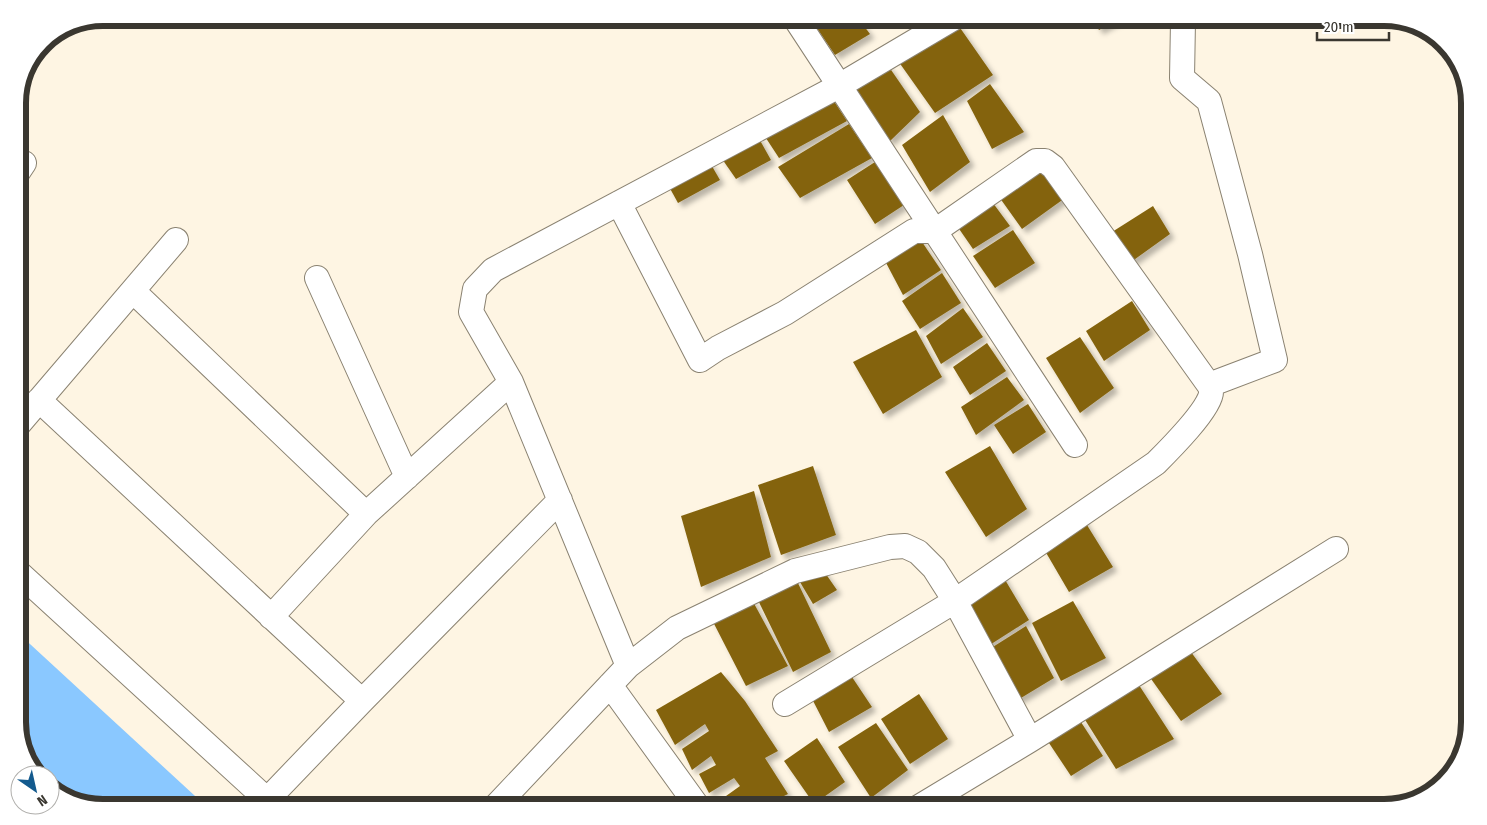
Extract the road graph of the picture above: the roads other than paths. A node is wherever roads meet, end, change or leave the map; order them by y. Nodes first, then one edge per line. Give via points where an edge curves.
1 (800, 26) edge
2 (940, 26) edge
3 (1183, 26) edge
4 (839, 86) junction
5 (619, 203) junction
6 (935, 231) junction
7 (176, 240) dead end
8 (316, 278) dead end
9 (133, 291) junction
10 (511, 382) junction
11 (1209, 384) junction
12 (39, 400) junction
13 (26, 415) edge
14 (1075, 445) dead end
15 (407, 477) junction
16 (560, 500) junction
17 (366, 514) junction
18 (1336, 549) dead end
19 (26, 579) edge
20 (955, 601) junction
21 (271, 617) junction
22 (628, 666) junction
23 (610, 686) junction
24 (362, 701) junction
25 (785, 704) dead end
26 (1030, 740) junction
27 (266, 799) edge
28 (275, 799) edge
29 (503, 799) edge
30 (692, 799) edge
31 (934, 799) edge

1 - 4 street
2 - 4 street
3 - 11 street via 1182,78 1209,101 1275,360
4 - 5 street
4 - 6 street
5 - 6 street via 700,360 785,313 914,231
5 - 10 street via 493,270 475,289 471,312
6 - 11 street via 1036,161 1046,161
6 - 14 street
7 - 9 street
8 - 15 street
9 - 12 street
9 - 17 street
10 - 15 street
10 - 16 street
11 - 20 street via 1212,392 1209,401 1156,463
12 - 13 street
12 - 21 street
15 - 17 street
16 - 22 street
16 - 24 street
17 - 21 street
18 - 26 street
19 - 27 street
20 - 22 street via 934,568 918,552 906,546 890,547 795,571 678,628
20 - 25 street
20 - 26 street
21 - 24 street
22 - 23 street
23 - 29 street
23 - 30 street
24 - 28 street
26 - 31 street

